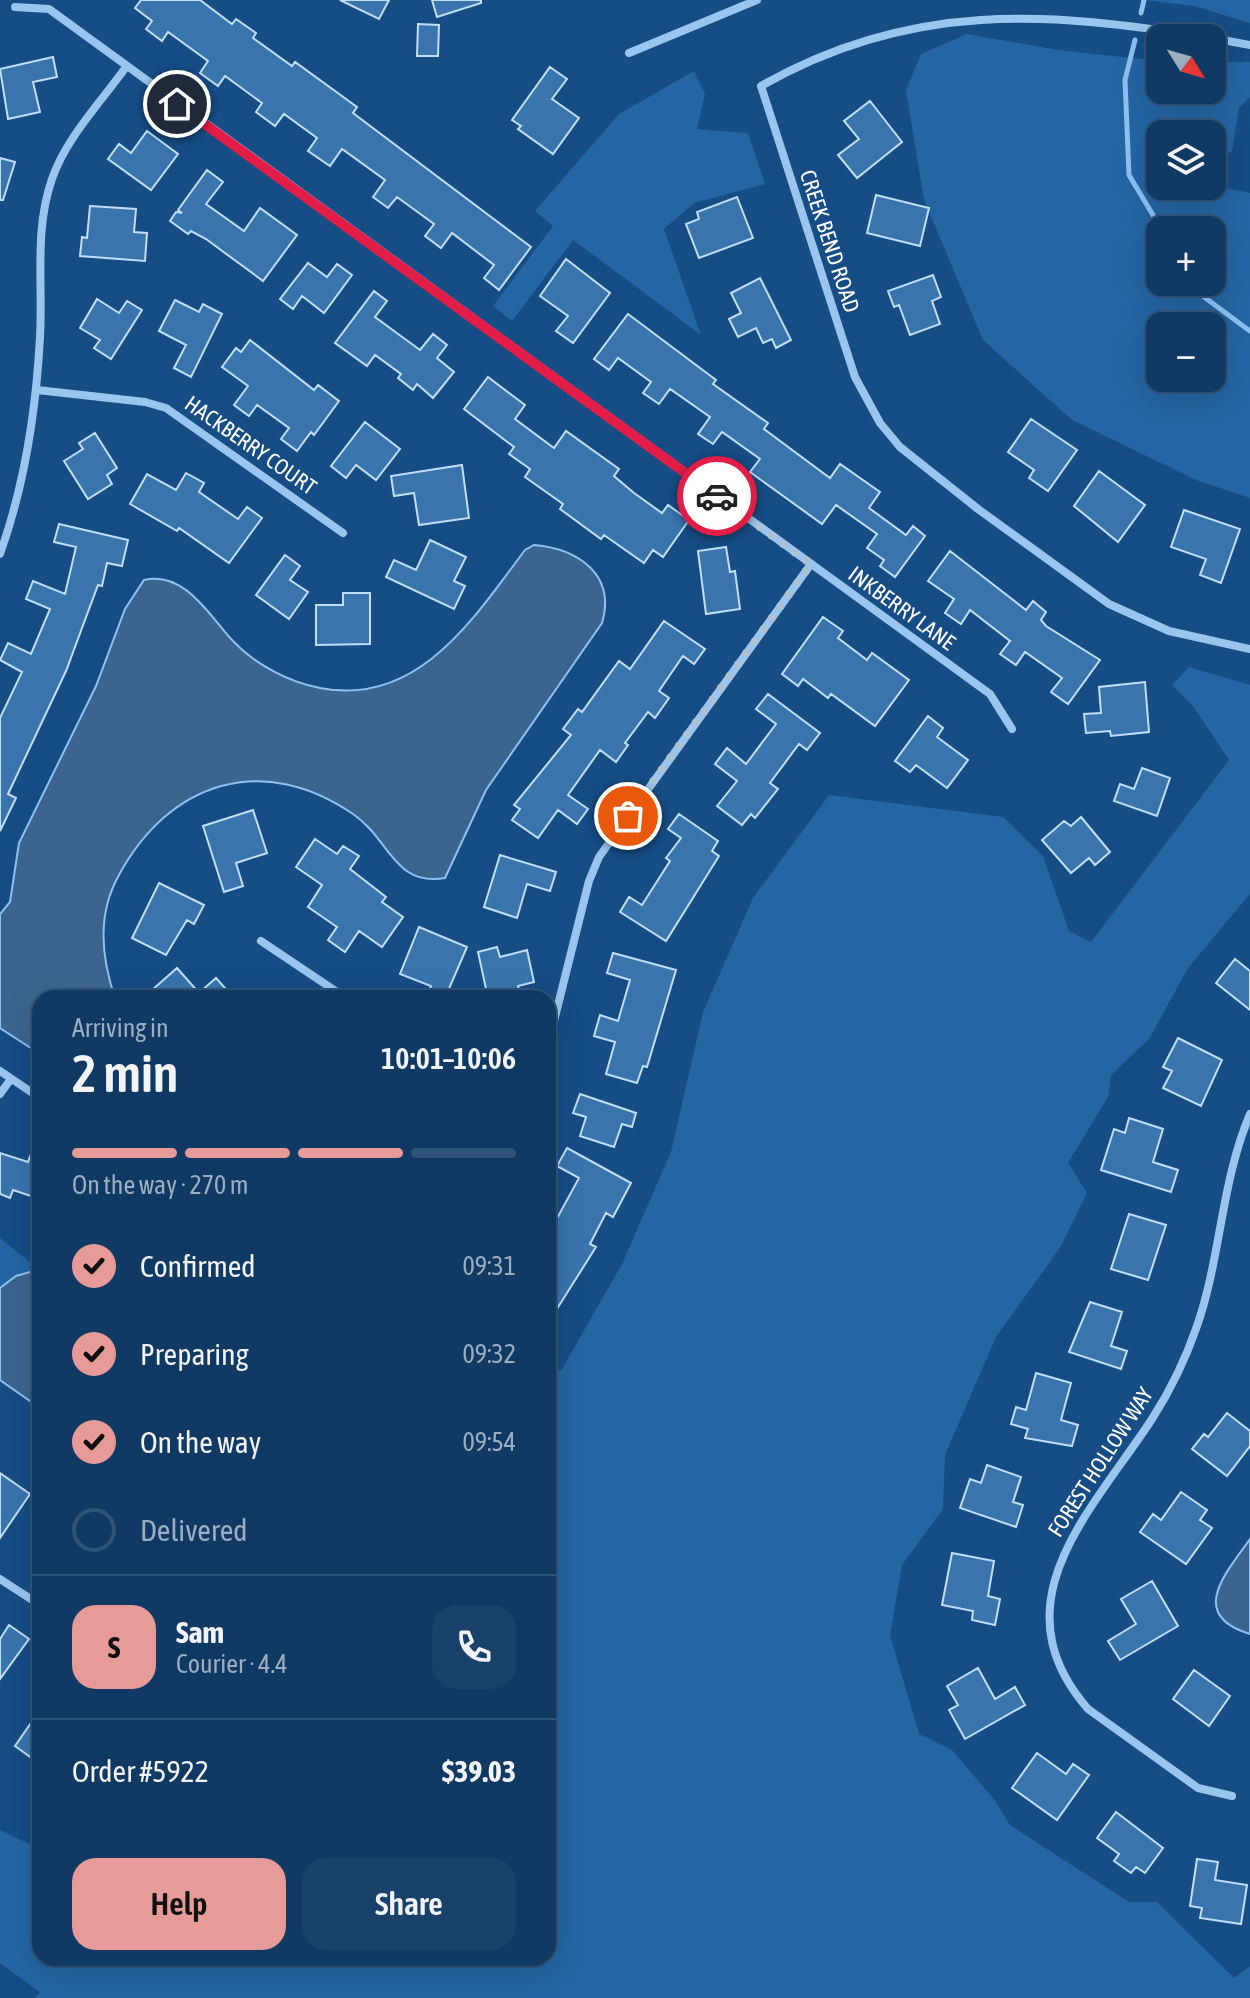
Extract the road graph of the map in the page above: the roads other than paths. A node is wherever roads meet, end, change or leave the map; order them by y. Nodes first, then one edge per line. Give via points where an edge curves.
1 (757, 0) edge
2 (15, 7) dead end
3 (1146, 29) edge
4 (1226, 41) edge
5 (1250, 45) edge
6 (629, 53) dead end
7 (126, 67) junction
8 (37, 390) junction
9 (343, 533) dead end
10 (0, 554) edge
11 (811, 564) junction
12 (1250, 649) edge
13 (1012, 729) dead end
14 (261, 941) dead end
15 (334, 990) edge
16 (556, 1013) edge
17 (0, 1071) edge
18 (11, 1079) junction
19 (32, 1093) edge
20 (0, 1094) edge
21 (1250, 1114) edge
22 (1246, 1134) edge
23 (0, 1579) edge
24 (32, 1600) edge
25 (1232, 1796) dead end

1 - 6 street
2 - 7 street, INKBERRY LANE via 49,9
3 - 12 street, CREEK BEND ROAD via 1065,18 949,22 865,41 761,86 855,377 900,447 1109,604 1169,631
4 - 5 street, CREEK BEND ROAD
7 - 8 street via 65,152 46,199
7 - 11 street, INKBERRY LANE
8 - 9 street, HACKBERRY COURT via 166,408
8 - 10 street via 21,481
11 - 13 street, INKBERRY LANE via 990,694
11 - 16 street via 599,857
14 - 15 street
17 - 18 street
18 - 19 street
18 - 20 street
21 - 22 street, FOREST HOLLOW WAY
22 - 25 street, FOREST HOLLOW WAY via 1219,1223 1209,1285 1181,1366 1154,1416 1062,1553 1049,1616 1056,1657 1088,1709 1198,1788
23 - 24 street

